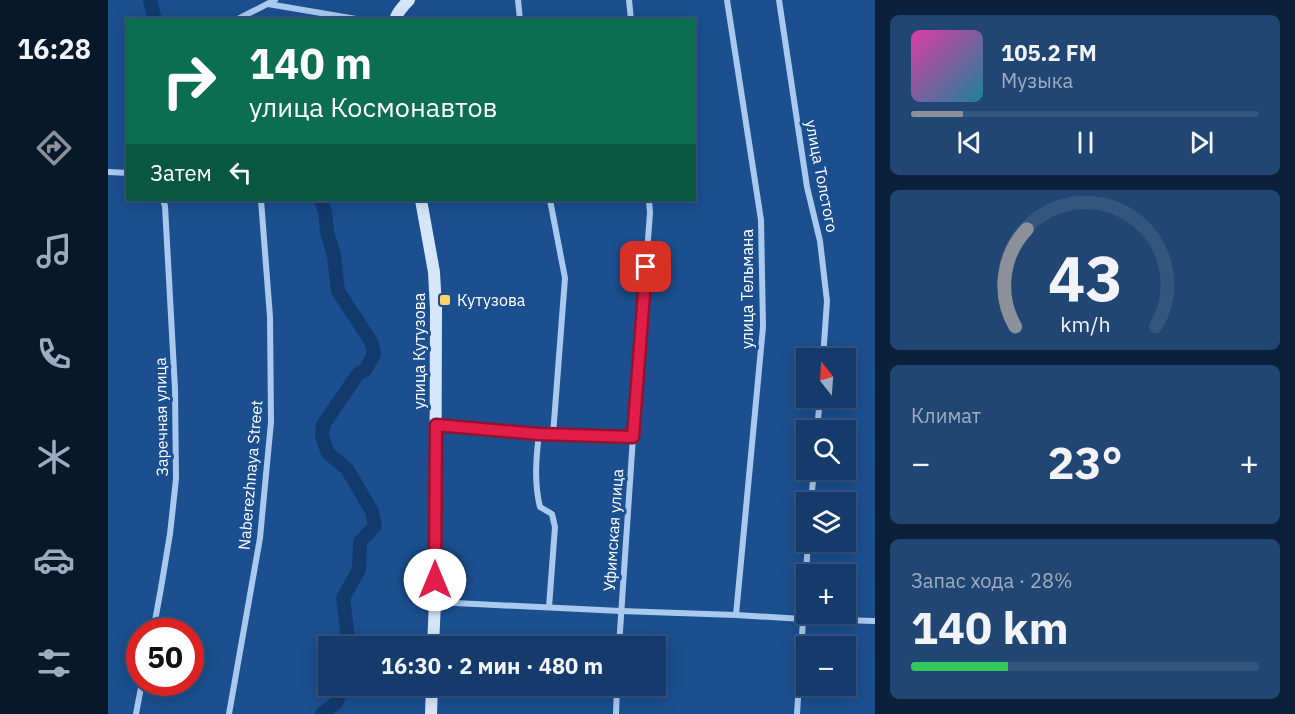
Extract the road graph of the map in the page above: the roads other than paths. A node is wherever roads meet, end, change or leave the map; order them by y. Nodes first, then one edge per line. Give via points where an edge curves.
1 (275, 0) edge
2 (409, 0) edge
3 (518, 0) edge
4 (629, 0) edge
5 (727, 0) edge
6 (779, 0) edge
7 (268, 4) junction
8 (240, 18) edge
9 (350, 18) edge
10 (396, 18) edge
11 (520, 18) edge
12 (631, 18) edge
13 (108, 172) edge
14 (126, 173) edge
15 (163, 201) edge
16 (261, 201) edge
17 (421, 201) edge
18 (550, 201) edge
19 (649, 201) edge
20 (824, 348) edge
21 (436, 425) junction
22 (539, 434) junction
23 (553, 435) junction
24 (633, 437) junction
25 (435, 602) junction
26 (549, 608) junction
27 (621, 611) junction
28 (736, 615) junction
29 (155, 618) edge
30 (796, 619) edge
31 (856, 620) edge
32 (875, 621) edge
33 (803, 624) edge
34 (434, 636) edge
35 (620, 636) edge
36 (139, 696) edge
37 (432, 696) edge
38 (617, 696) edge
39 (136, 714) edge
40 (229, 714) edge
41 (431, 714) edge
42 (616, 714) edge
43 (797, 714) edge

1 - 7 street
2 - 10 main road
3 - 11 street
4 - 12 street
5 - 28 street, улица Тельмана via 760,220 763,294
6 - 20 street, улица Толстого via 807,187 820,241 827,301
7 - 8 street
7 - 9 street
13 - 14 street
15 - 29 street, Заречная улица via 175,389 176,479
16 - 40 street, Naberezhnaya Street via 270,317 271,422 260,538
17 - 21 main road, улица Кутузова via 434,272
18 - 23 street via 565,278
19 - 24 street, Уфимская улица
21 - 22 street
21 - 25 main road, улица Кутузова
22 - 23 street
22 - 26 street via 537,497 540,507 552,514 555,527
23 - 24 street
24 - 27 street, Уфимская улица
25 - 26 street
25 - 34 main road, улица Кутузова
26 - 27 street
27 - 28 street
27 - 35 street, Уфимская улица
28 - 30 street
31 - 32 street
33 - 43 street
36 - 39 street
37 - 41 main road
38 - 42 street

